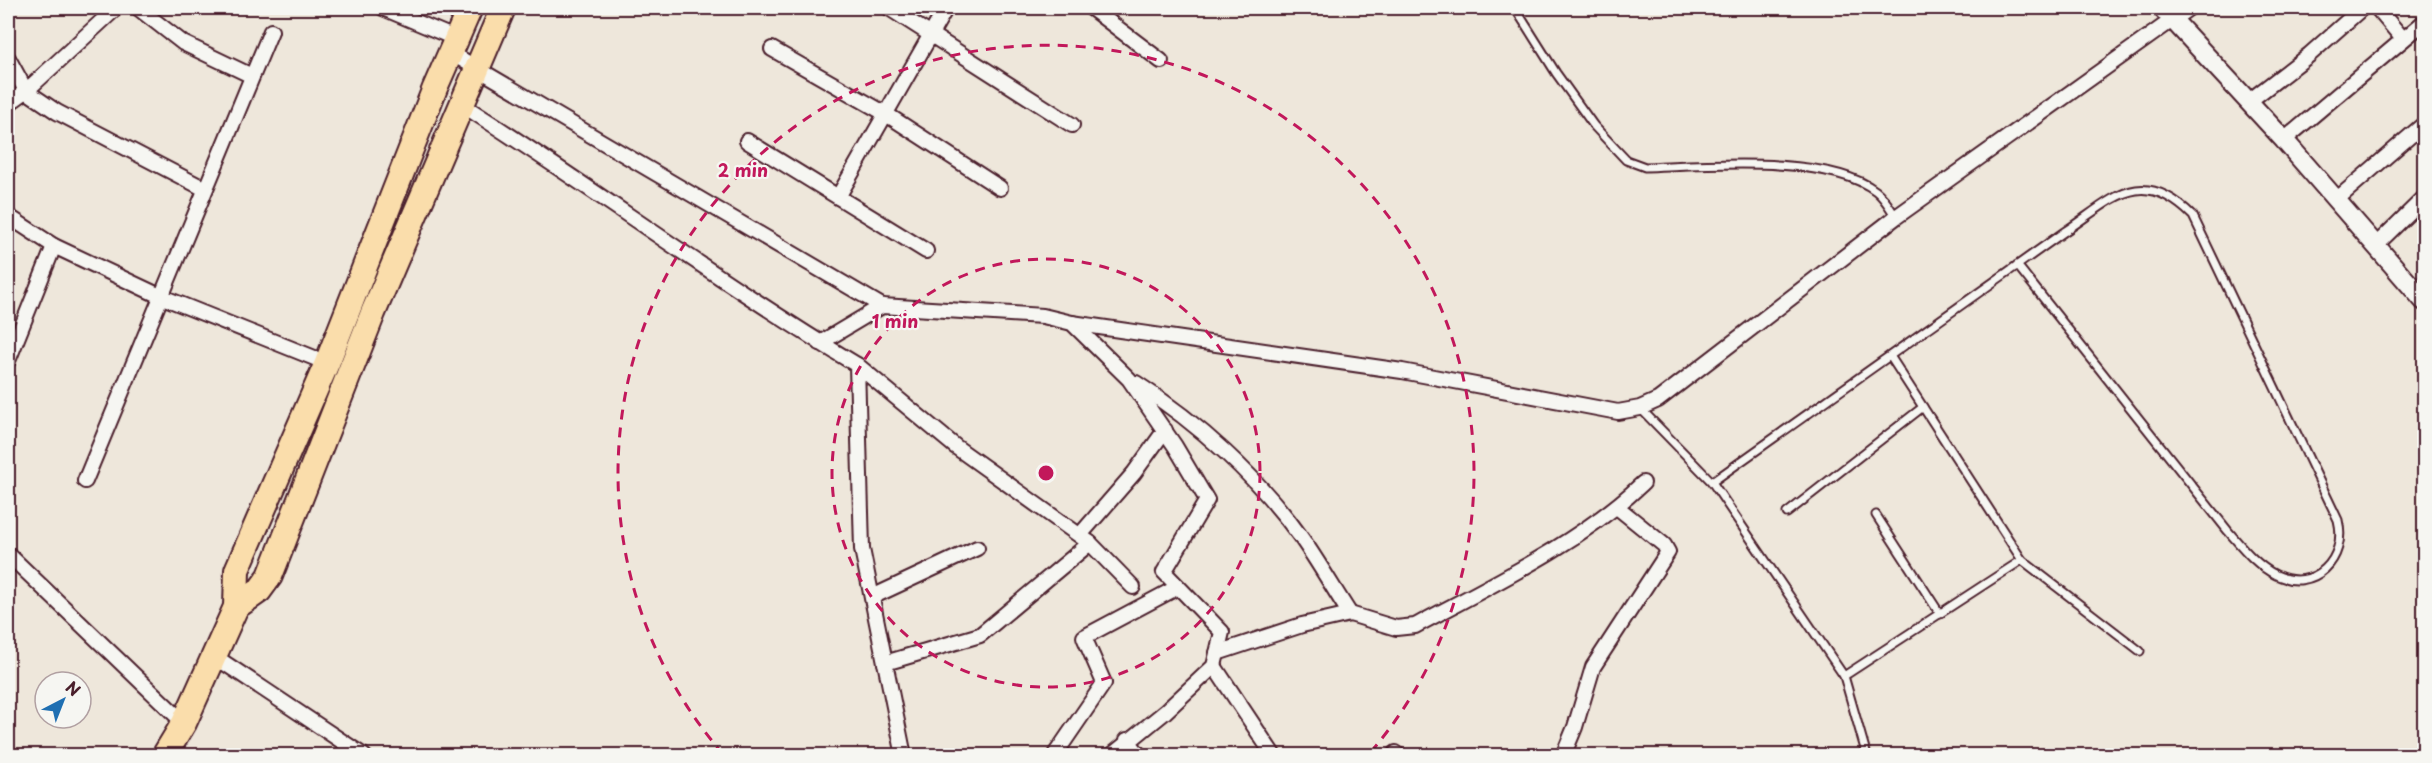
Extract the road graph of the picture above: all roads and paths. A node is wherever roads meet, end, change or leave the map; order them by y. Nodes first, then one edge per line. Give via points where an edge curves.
1 (116, 8) edge
2 (138, 8) edge
3 (161, 8) edge
4 (383, 8) edge
5 (470, 8) edge
6 (503, 8) edge
7 (889, 8) edge
8 (946, 8) edge
9 (1091, 8) edge
10 (1515, 8) edge
11 (2188, 8) edge
12 (2362, 8) edge
13 (2377, 8) edge
14 (2168, 14) edge
15 (154, 21) junction
16 (2424, 22) edge
17 (271, 31) dead end
18 (931, 34) junction
19 (2403, 39) junction
20 (454, 46) junction
21 (772, 49) dead end
22 (8, 58) edge
23 (1161, 61) dead end
24 (477, 69) junction
25 (252, 76) junction
26 (26, 91) junction
27 (2248, 102) junction
28 (8, 104) edge
29 (461, 105) junction
30 (886, 114) junction
31 (2424, 124) edge
32 (1072, 125) dead end
33 (2284, 140) junction
34 (747, 141) dead end
35 (1000, 188) dead end
36 (205, 189) junction
37 (838, 197) junction
38 (2424, 198) edge
39 (2336, 200) junction
40 (8, 216) edge
41 (1896, 217) junction
42 (2376, 245) junction
43 (54, 246) junction
44 (926, 251) dead end
45 (2017, 265) junction
46 (160, 296) junction
47 (2424, 300) edge
48 (882, 306) junction
49 (1072, 323) junction
50 (820, 343) junction
51 (1890, 356) junction
52 (8, 361) edge
53 (327, 363) junction
54 (856, 365) junction
55 (1130, 379) junction
56 (1923, 407) junction
57 (1640, 408) junction
58 (1165, 430) junction
59 (85, 481) dead end
60 (1712, 482) junction
61 (1643, 483) dead end
62 (1617, 507) junction
63 (1787, 513) dead end
64 (1876, 515) dead end
65 (1085, 539) junction
66 (977, 548) dead end
67 (8, 554) edge
68 (2022, 560) junction
69 (1133, 587) dead end
70 (1178, 587) junction
71 (872, 597) junction
72 (236, 607) junction
73 (1350, 614) junction
74 (1940, 614) junction
75 (2140, 651) dead end
76 (214, 656) junction
77 (1216, 660) junction
78 (885, 663) junction
79 (1844, 676) junction
80 (184, 723) junction
81 (1127, 740) junction
82 (164, 756) edge
83 (364, 756) edge
84 (904, 756) edge
85 (1054, 756) edge
86 (1111, 756) edge
87 (1140, 756) edge
88 (1274, 756) edge
89 (1563, 756) edge
90 (1867, 756) edge

1 - 26 street
2 - 15 street
3 - 15 street
4 - 20 street
5 - 20 highway
6 - 24 highway
7 - 18 street
8 - 18 street
9 - 23 street
10 - 41 lane via 1594,126 1626,160 1645,166 1778,165 1835,173 1875,190
11 - 14 street
12 - 27 street
13 - 19 street
14 - 27 street
14 - 41 street
15 - 25 street via 183,43
16 - 19 street
17 - 25 street
18 - 30 street
18 - 32 street
19 - 33 street
20 - 24 street
20 - 53 highway
21 - 30 street
22 - 26 street
24 - 29 highway
24 - 48 street
25 - 36 street
26 - 28 street
26 - 36 street via 57,112
27 - 33 street
29 - 50 street via 557,164 769,312
29 - 72 highway via 373,313 270,576 259,591
30 - 35 street
30 - 37 street
31 - 39 street
33 - 39 street
34 - 37 street
36 - 46 street
37 - 44 street
38 - 42 street
39 - 42 street
40 - 43 street
41 - 57 street via 1658,400
42 - 47 street
43 - 46 street
43 - 52 street
45 - 45 lane via 2122,194 2146,188 2175,198 2193,216 2338,520 2342,533 2331,565 2316,576 2300,579 2278,576 2259,565
45 - 51 lane
46 - 53 street
46 - 59 street
48 - 49 street via 1043,316
48 - 50 street
49 - 55 street
49 - 57 street via 1402,371 1618,412
50 - 54 street
51 - 56 lane
51 - 60 lane
53 - 72 highway via 237,570
54 - 65 street via 956,447
54 - 71 street via 862,549
55 - 58 street
55 - 73 street via 1180,411 1267,494 1301,537
56 - 63 lane
56 - 68 lane
57 - 60 lane
58 - 65 street
58 - 70 street via 1207,500 1164,572
60 - 79 lane
61 - 62 street
62 - 73 street via 1415,626 1396,628
62 - 89 street via 1668,552 1593,667
64 - 74 lane
65 - 69 street
65 - 78 street via 980,635
66 - 71 street
67 - 80 street
68 - 74 lane
68 - 75 lane
70 - 77 street via 1222,632
70 - 85 street via 1084,637 1104,683
71 - 78 street
72 - 76 highway
73 - 77 street via 1302,625
74 - 79 lane
76 - 80 highway
76 - 83 street
77 - 81 street via 1165,712
77 - 88 street
78 - 84 street
79 - 90 lane
80 - 82 highway
81 - 86 street
81 - 87 street

